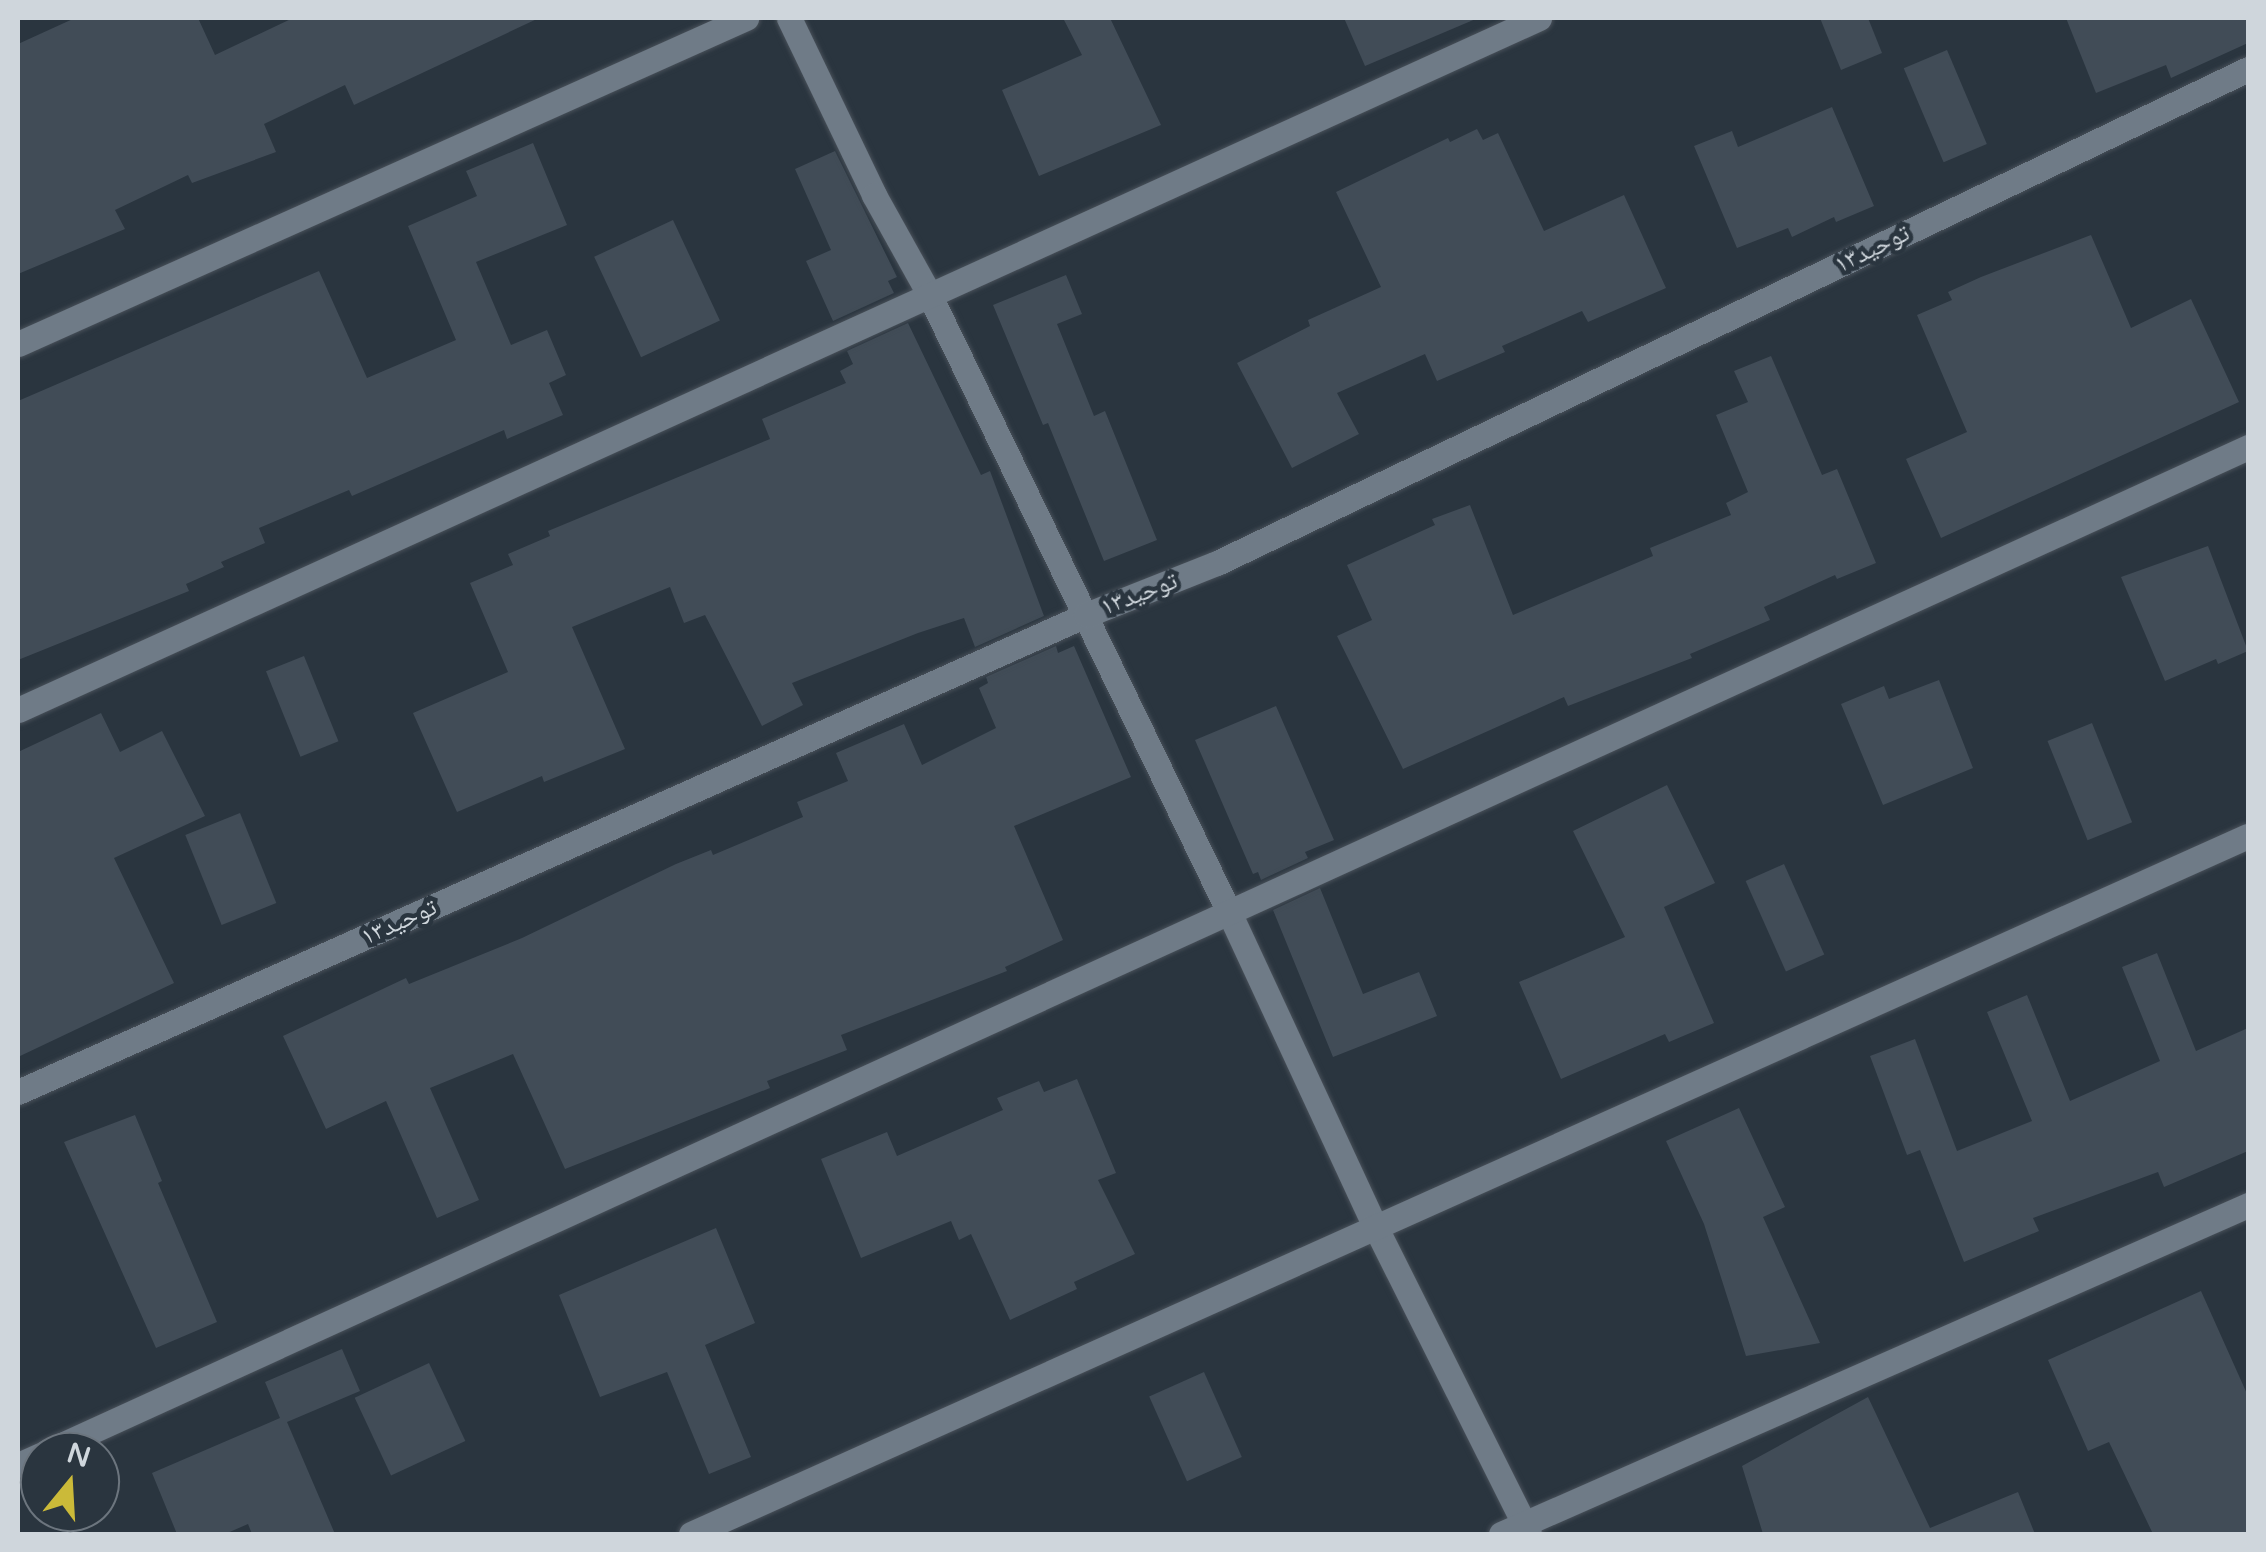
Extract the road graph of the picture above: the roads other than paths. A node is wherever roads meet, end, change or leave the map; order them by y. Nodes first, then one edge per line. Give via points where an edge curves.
1 (746, 18) edge
2 (788, 18) edge
3 (1539, 18) edge
4 (2248, 69) edge
5 (930, 294) junction
6 (18, 344) edge
7 (2248, 447) edge
8 (1086, 615) junction
9 (18, 710) edge
10 (2248, 836) edge
11 (1229, 912) junction
12 (18, 1092) edge
13 (2248, 1205) edge
14 (1374, 1226) junction
15 (91, 1432) edge
16 (1518, 1531) edge
17 (690, 1534) edge

1 - 6 street
2 - 5 street
3 - 5 street
4 - 8 street, توحید۱۳ via 1217,564
5 - 8 street
5 - 9 street
7 - 11 street
8 - 11 street
8 - 12 street, توحید۱۳
10 - 14 street
11 - 14 street
11 - 15 street
13 - 16 street
14 - 16 street
14 - 17 street

